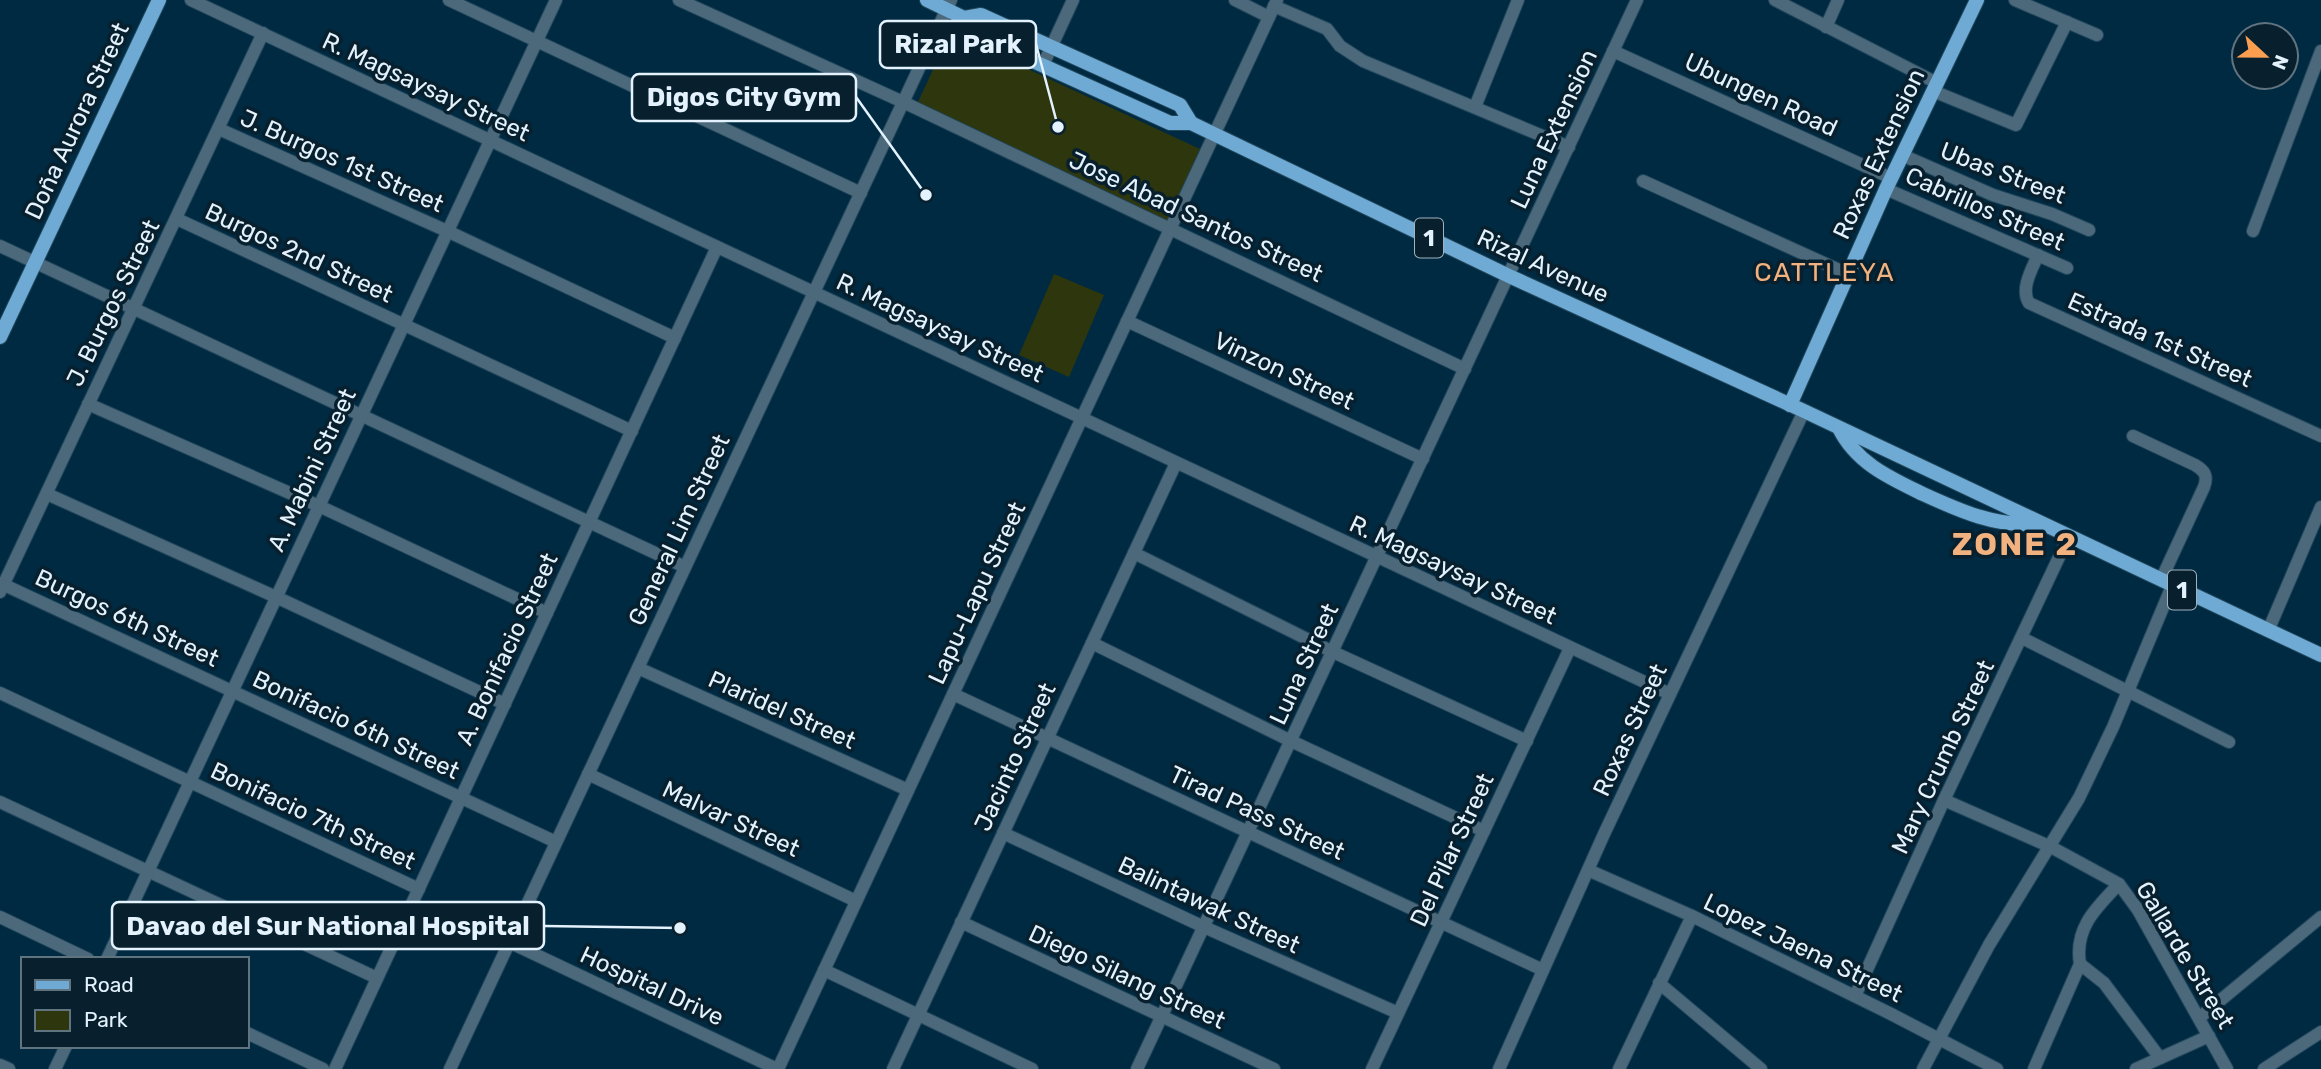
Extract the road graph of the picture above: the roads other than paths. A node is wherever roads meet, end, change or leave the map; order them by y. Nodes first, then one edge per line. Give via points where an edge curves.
1 (159, 0) edge
2 (191, 0) edge
3 (449, 0) edge
4 (556, 0) edge
5 (680, 0) edge
6 (927, 0) edge
7 (1073, 0) edge
8 (1235, 0) edge
9 (1518, 0) edge
10 (1637, 0) edge
11 (1775, 0) edge
12 (1838, 0) edge
13 (1977, 0) edge
14 (2015, 0) edge
15 (949, 5) edge
16 (1274, 8) edge
17 (964, 18) junction
18 (2067, 22) junction
19 (1826, 27) junction
20 (264, 33) junction
21 (2097, 35) dead end
22 (537, 40) junction
23 (1052, 45) junction
24 (1614, 51) junction
25 (2321, 51) edge
26 (1084, 60) junction
27 (1043, 65) junction
28 (2316, 76) edge
29 (1075, 80) junction
30 (1935, 87) junction
31 (903, 102) junction
32 (1475, 107) junction
33 (1191, 123) junction
34 (219, 129) junction
35 (1214, 135) junction
36 (490, 140) junction
37 (1569, 147) junction
38 (1902, 155) junction
39 (1643, 181) dead end
40 (1888, 183) junction
41 (861, 193) junction
42 (177, 219) junction
43 (1171, 228) junction
44 (2089, 230) dead end
45 (2253, 231) dead end
46 (447, 232) junction
47 (0, 246) edge
48 (718, 247) junction
49 (2038, 255) junction
50 (35, 263) junction
51 (2067, 268) dead end
52 (1848, 274) junction
53 (1509, 276) junction
54 (814, 292) junction
55 (134, 310) junction
56 (1127, 321) junction
57 (403, 325) junction
58 (0, 337) edge
59 (675, 338) junction
60 (1465, 369) junction
61 (88, 404) junction
62 (1790, 405) junction
63 (1804, 411) junction
64 (361, 415) junction
65 (1082, 418) junction
66 (1839, 428) junction
67 (632, 431) junction
68 (2133, 436) dead end
69 (2321, 436) edge
70 (1423, 459) junction
71 (1176, 463) junction
72 (47, 494) junction
73 (318, 506) junction
74 (2321, 507) edge
75 (590, 522) junction
76 (2043, 524) junction
77 (2070, 536) junction
78 (1134, 553) junction
79 (1377, 558) junction
80 (685, 567) junction
81 (2166, 583) junction
82 (1, 586) edge
83 (276, 597) junction
84 (547, 613) junction
85 (2268, 631) junction
86 (2022, 638) junction
87 (1092, 643) junction
88 (1570, 648) junction
89 (1333, 652) junction
90 (2321, 655) edge
91 (638, 668) junction
92 (233, 690) junction
93 (2128, 692) junction
94 (0, 694) edge
95 (953, 694) junction
96 (1670, 694) junction
97 (505, 704) junction
98 (1047, 738) junction
99 (1291, 741) junction
100 (1527, 741) junction
101 (2229, 742) dead end
102 (588, 774) junction
103 (190, 782) junction
104 (908, 790) junction
105 (461, 797) junction
106 (1944, 800) junction
107 (0, 802) edge
108 (1484, 831) junction
109 (1248, 832) junction
110 (1003, 833) junction
111 (556, 842) junction
112 (2051, 847) junction
113 (1588, 870) junction
114 (148, 872) junction
115 (2119, 884) junction
116 (419, 889) junction
117 (856, 901) junction
118 (1692, 916) junction
119 (2321, 916) edge
120 (0, 917) edge
121 (961, 922) junction
122 (1441, 922) junction
123 (1204, 927) junction
124 (509, 942) junction
125 (85, 957) edge
126 (108, 957) edge
127 (2080, 964) junction
128 (824, 970) junction
129 (1543, 970) junction
130 (377, 978) junction
131 (1658, 983) junction
132 (1855, 996) junction
133 (1398, 1013) junction
134 (918, 1015) junction
135 (1162, 1017) junction
136 (2199, 1018) junction
137 (2321, 1032) edge
138 (248, 1033) edge
139 (2209, 1036) junction
140 (1940, 1040) junction
141 (65, 1048) edge
142 (2160, 1058) junction
143 (0, 1065) edge
144 (9, 1069) edge
145 (55, 1069) edge
146 (323, 1069) edge
147 (335, 1069) edge
148 (450, 1069) edge
149 (778, 1069) edge
150 (892, 1069) edge
151 (1032, 1069) edge
152 (1138, 1069) edge
153 (1274, 1069) edge
154 (1372, 1069) edge
155 (1499, 1069) edge
156 (1619, 1069) edge
157 (1761, 1069) edge
158 (1923, 1069) edge
159 (1997, 1069) edge
160 (2034, 1069) edge
161 (2136, 1069) edge
162 (2227, 1069) edge
163 (2264, 1069) edge

1 - 50 main road, Doña Aurora Street
2 - 20 street, R. Magsaysay Street
3 - 22 street
4 - 22 street, A. Mabini Street
5 - 31 street, Jose Abad Santos Street
6 - 15 main road, Rizal Avenue / 1
7 - 23 street
8 - 16 street
9 - 32 street
10 - 24 street, Luna Extension
11 - 19 street
12 - 19 street
13 - 30 main road, Roxas Extension
14 - 18 street
15 - 17 main road, Rizal Avenue / 1
15 - 31 street, General Lim Street
16 - 32 street via 1326,29 1340,46 1363,61
16 - 35 street, Lapu-Lapu Street
17 - 23 main road, Rizal Avenue / 1 via 981,15
17 - 27 main road, Rizal Avenue / 1 via 971,33
18 - 21 street
18 - 30 street via 2016,125
19 - 30 street
20 - 34 street, J. Burgos Street
20 - 36 street, R. Magsaysay Street
22 - 36 street, A. Mabini Street
22 - 41 street
23 - 26 main road, Rizal Avenue / 1
23 - 27 street
24 - 37 street, Luna Extension
24 - 40 street, Ubungen Road
25 - 28 street
26 - 29 main road
26 - 33 main road, Rizal Avenue / 1 via 1180,105
27 - 29 main road, Rizal Avenue / 1
28 - 45 street
29 - 33 main road, Rizal Avenue / 1 via 1170,123
30 - 38 main road, Roxas Extension
31 - 41 street, General Lim Street
31 - 43 street, Jose Abad Santos Street
32 - 37 street
33 - 35 main road, Rizal Avenue / 1
34 - 42 street, J. Burgos Street
34 - 46 street, J. Burgos 1st Street
35 - 43 street, Lapu-Lapu Street
35 - 53 main road, Rizal Avenue / 1
36 - 46 street, A. Mabini Street
36 - 48 street, R. Magsaysay Street
37 - 53 street, Luna Extension
38 - 40 main road, Roxas Extension
38 - 44 street, Ubas Street
39 - 52 street
40 - 49 street, Cabrillos Street
40 - 52 main road, Roxas Extension
41 - 54 street, General Lim Street
42 - 55 street, J. Burgos Street
42 - 57 street, Burgos 2nd Street
43 - 56 street, Lapu-Lapu Street
43 - 60 street, Jose Abad Santos Street
46 - 57 street, A. Mabini Street
46 - 59 street, J. Burgos 1st Street
47 - 50 street
48 - 54 street, R. Magsaysay Street
48 - 59 street, A. Bonifacio Street
49 - 51 street, Cabrillos Street
49 - 69 street, Estrada 1st Street via 2026,288 2029,303
50 - 55 street
50 - 58 main road, Doña Aurora Street
52 - 62 main road, Roxas Extension
53 - 60 street, Luna Street
53 - 62 main road, Rizal Avenue / 1
54 - 65 street, R. Magsaysay Street
54 - 80 street, General Lim Street
55 - 61 street, J. Burgos Street
55 - 64 street
56 - 65 street, Lapu-Lapu Street
56 - 70 street, Vinzon Street
57 - 64 street, A. Mabini Street
57 - 67 street, Burgos 2nd Street
59 - 67 street, A. Bonifacio Street
60 - 70 street, Luna Street
61 - 72 street, J. Burgos Street
61 - 73 street
62 - 63 main road, Rizal Avenue / 1
63 - 66 main road, Rizal Avenue / 1
63 - 96 street, Roxas Street
64 - 73 street, A. Mabini Street
64 - 75 street
65 - 71 street, R. Magsaysay Street
65 - 95 street, Lapu-Lapu Street
66 - 76 main road, Rizal Avenue / 1
66 - 76 main road, Rizal Avenue / 1 via 1874,468 1922,493 1983,519
67 - 75 street, A. Bonifacio Street
68 - 81 street via 2195,465 2207,477
70 - 79 street, Luna Street
71 - 78 street, Jacinto Street
71 - 79 street, R. Magsaysay Street
72 - 82 street, J. Burgos Street
72 - 83 street
73 - 83 street, A. Mabini Street
73 - 84 street
74 - 85 street
75 - 80 street
75 - 84 street, A. Bonifacio Street
76 - 77 main road, Rizal Avenue / 1
77 - 81 main road, Rizal Avenue / 1
77 - 86 street, Mary Crumb Street
78 - 87 street, Jacinto Street
78 - 89 street
79 - 88 street, R. Magsaysay Street
79 - 89 street, Luna Street
80 - 91 street, General Lim Street
81 - 85 main road, Rizal Avenue / 1
81 - 93 street
82 - 92 street, Burgos 6th Street
83 - 92 street, A. Mabini Street
83 - 97 street
84 - 97 street, A. Bonifacio Street
85 - 90 main road, Rizal Avenue / 1
86 - 93 street
86 - 106 street, Mary Crumb Street
87 - 98 street, Jacinto Street
87 - 99 street
88 - 96 street, R. Magsaysay Street
88 - 100 street, Del Pilar Street
89 - 99 street, Luna Street
89 - 100 street
91 - 102 street, General Lim Street
91 - 104 street, Plaridel Street
92 - 103 street, A. Mabini Street
92 - 105 street, Bonifacio 6th Street
93 - 101 street
93 - 112 street
94 - 103 street, Bonifacio 7th Street
95 - 98 street, Tirad Pass Street
95 - 104 street, Lapu-Lapu Street
96 - 113 street, Roxas Street
97 - 105 street, A. Bonifacio Street
98 - 109 street, Tirad Pass Street
98 - 110 street, Jacinto Street
99 - 108 street
99 - 109 street, Luna Street
100 - 108 street, Del Pilar Street
102 - 111 street, General Lim Street
102 - 117 street, Malvar Street
103 - 114 street, A. Mabini Street
103 - 116 street, Bonifacio 7th Street
104 - 117 street, Lapu-Lapu Street
105 - 111 street, Bonifacio 6th Street
105 - 116 street, A. Bonifacio Street
106 - 112 street, Gallarde Street
106 - 132 street, Mary Crumb Street
107 - 114 street
108 - 122 street, Del Pilar Street
109 - 122 street, Tirad Pass Street
109 - 123 street, Luna Street
110 - 121 street, Jacinto Street
110 - 123 street, Balintawak Street
111 - 124 street, General Lim Street
112 - 115 street, Gallarde Street
112 - 140 street via 1989,945
113 - 118 street, Lopez Jaena Street
113 - 129 street, Roxas Street
114 - 126 street, A. Mabini Street
114 - 130 street
115 - 127 street via 2082,930
115 - 136 street, Gallarde Street
116 - 130 street, A. Bonifacio Street
117 - 128 street, Lapu-Lapu Street
118 - 131 street
118 - 132 street, Lopez Jaena Street
119 - 136 street
120 - 125 street
121 - 134 street, Jacinto Street
121 - 135 street, Diego Silang Street
122 - 129 street, Tirad Pass Street
122 - 133 street, Del Pilar Street
123 - 133 street, Balintawak Street
123 - 135 street, Luna Street
124 - 148 street, General Lim Street
124 - 149 street, Hospital Drive
127 - 142 street via 2104,983
127 - 160 street
128 - 134 street
128 - 149 street, Lapu-Lapu Street
129 - 155 street, Roxas Street
130 - 147 street, A. Bonifacio Street
131 - 156 street
131 - 157 street
132 - 140 street, Lopez Jaena Street
133 - 154 street, Del Pilar Street
134 - 150 street, Jacinto Street
134 - 151 street
135 - 152 street, Luna Street
135 - 153 street, Diego Silang Street
136 - 139 street, Gallarde Street
137 - 163 street
138 - 146 street
139 - 142 street
139 - 162 street, Gallarde Street
140 - 158 street
140 - 159 street, Lopez Jaena Street
141 - 145 street
142 - 161 street
143 - 144 street

